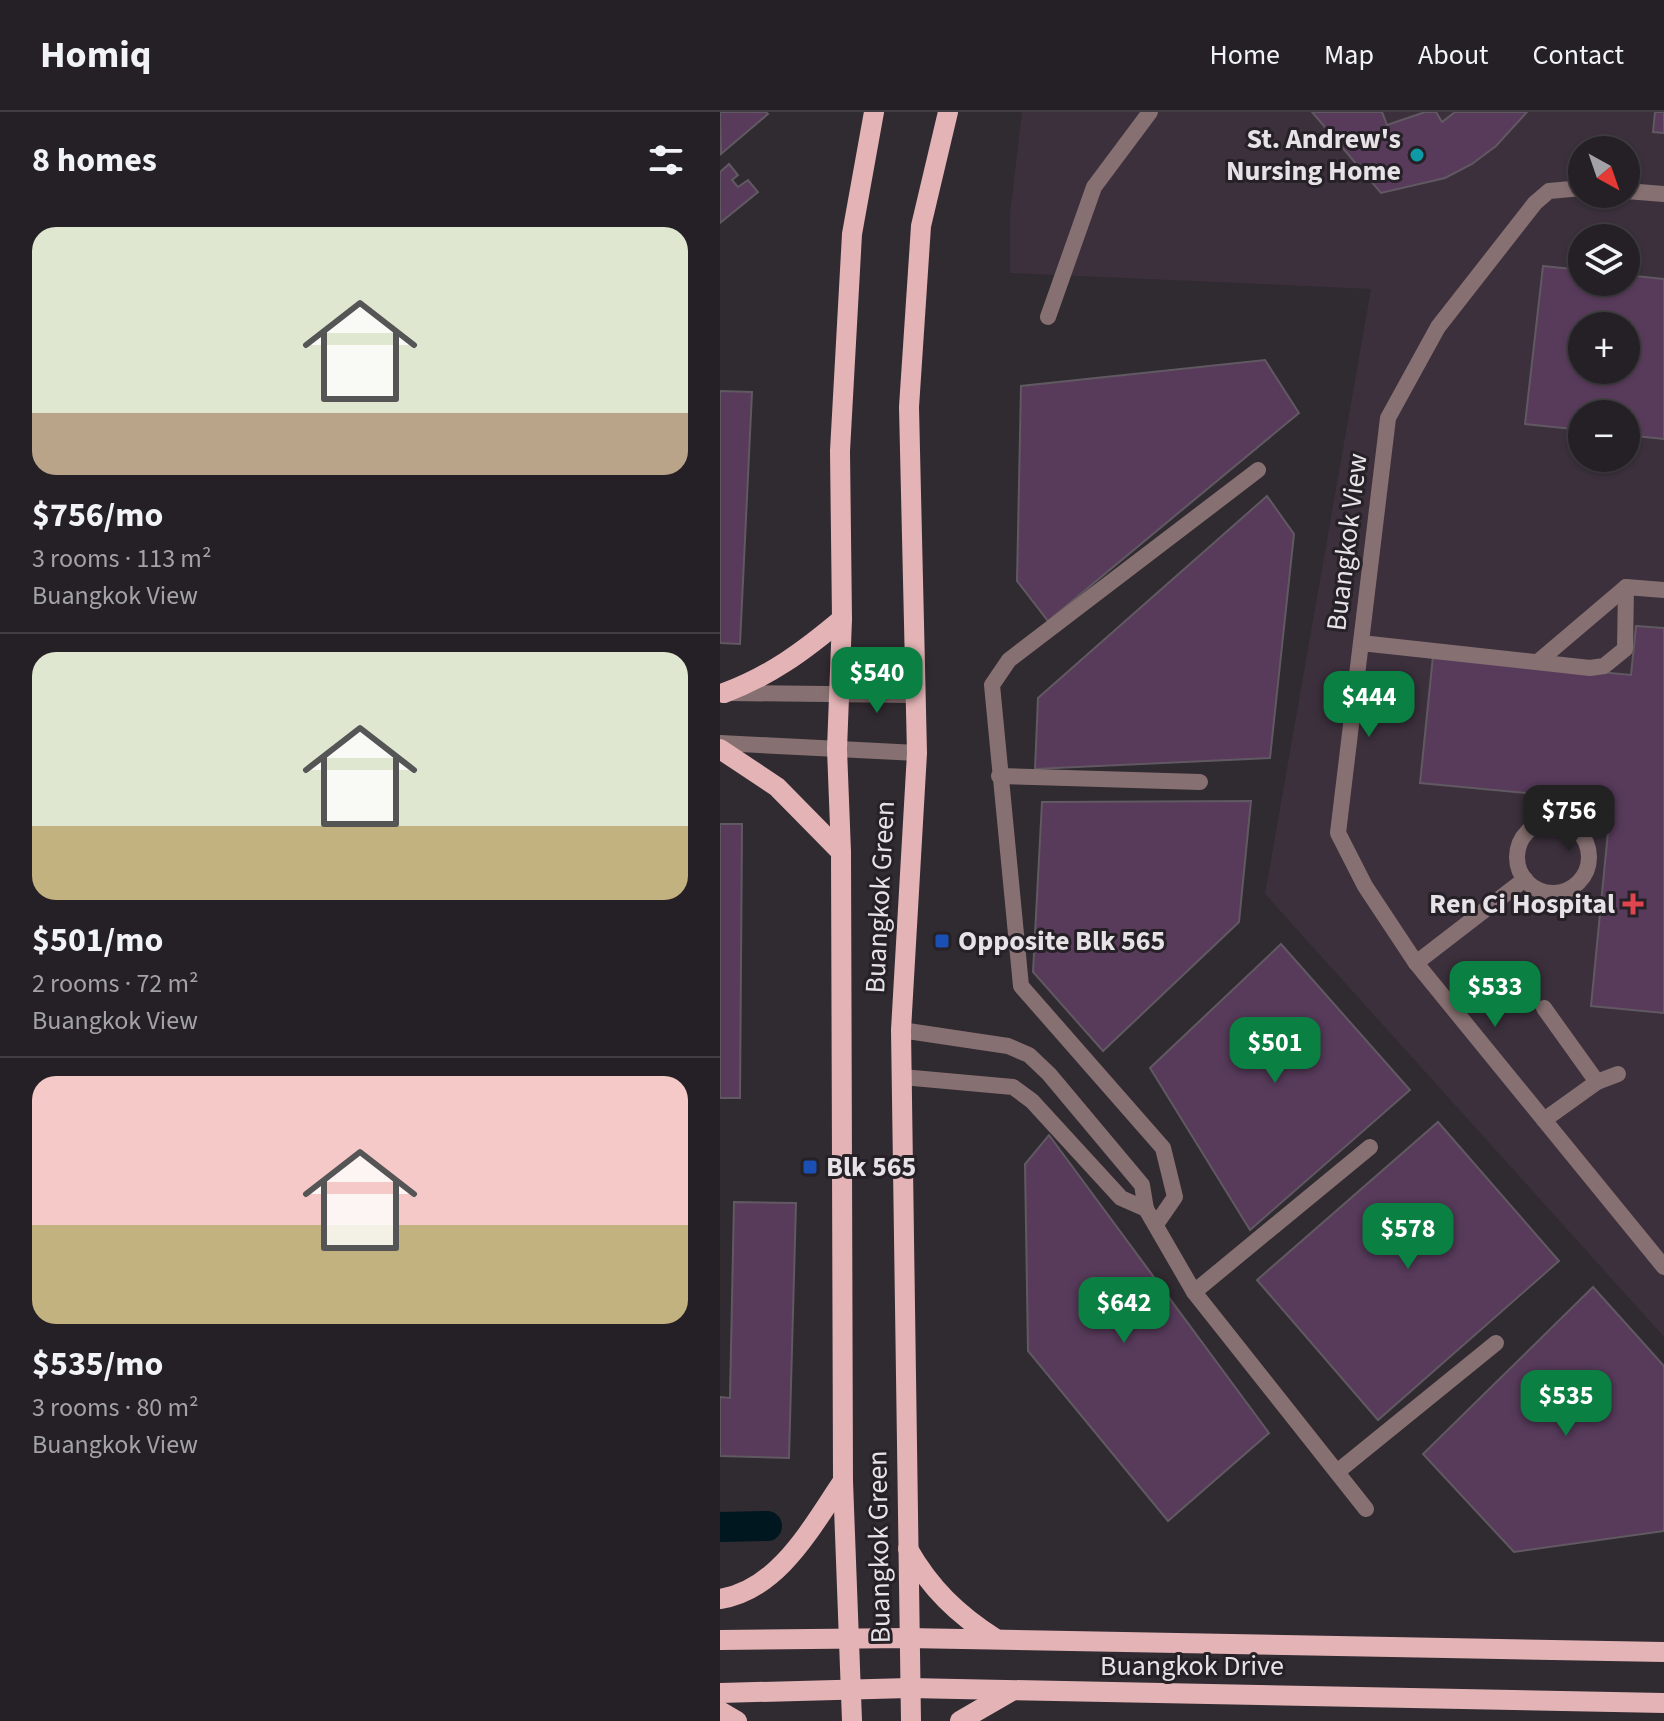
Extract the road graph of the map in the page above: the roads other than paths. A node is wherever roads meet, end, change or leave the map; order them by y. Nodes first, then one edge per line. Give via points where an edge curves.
1 (874, 112) edge
2 (948, 112) edge
3 (1150, 112) edge
4 (1568, 189) edge
5 (1640, 192) edge
6 (1664, 194) edge
7 (1048, 317) dead end
8 (1258, 470) dead end
9 (1626, 587) junction
10 (1664, 590) edge
11 (842, 619) junction
12 (1361, 643) junction
13 (1540, 660) junction
14 (722, 693) edge
15 (840, 695) junction
16 (915, 695) junction
17 (720, 743) edge
18 (720, 749) edge
19 (837, 749) junction
20 (917, 753) junction
21 (999, 776) junction
22 (1200, 782) dead end
23 (841, 852) junction
24 (1525, 879) junction
25 (1416, 963) junction
26 (1544, 1008) dead end
27 (901, 1030) junction
28 (1618, 1074) dead end
29 (902, 1077) junction
30 (1597, 1082) junction
31 (1544, 1120) junction
32 (1370, 1147) dead end
33 (1146, 1209) junction
34 (1157, 1223) junction
35 (1664, 1267) edge
36 (1194, 1292) junction
37 (1496, 1343) dead end
38 (1337, 1472) junction
39 (843, 1481) junction
40 (1366, 1509) dead end
41 (906, 1544) junction
42 (720, 1599) edge
43 (848, 1638) junction
44 (907, 1638) junction
45 (720, 1640) edge
46 (999, 1641) junction
47 (1664, 1652) edge
48 (909, 1688) junction
49 (850, 1689) junction
50 (1010, 1692) junction
51 (720, 1693) edge
52 (1664, 1703) edge
53 (720, 1711) edge
54 (737, 1721) edge
55 (852, 1721) edge
56 (911, 1721) edge
57 (960, 1721) edge

1 - 11 main road, Buangkok Green via 852,234 840,451
2 - 16 main road, Buangkok Green via 921,226 909,407
3 - 7 street via 1094,187
4 - 12 street, Buangkok View via 1549,191 1535,203 1438,327 1388,418
5 - 6 street
8 - 21 street via 999,671 992,685
9 - 10 street
9 - 13 street
9 - 13 street via 1625,649 1616,659 1590,668
11 - 14 main road via 762,679
11 - 15 main road, Buangkok Green
12 - 13 street
12 - 25 street, Buangkok View via 1338,833 1365,886
14 - 15 street
15 - 16 street
15 - 19 main road, Buangkok Green
16 - 20 main road, Buangkok Green
17 - 19 street
18 - 23 main road via 777,787
19 - 20 street
19 - 23 main road, Buangkok Green
20 - 27 main road, Buangkok Green
21 - 22 street
21 - 34 street via 1021,986 1163,1148 1175,1197
23 - 39 main road, Buangkok Green
24 - 24 street via 1518,865 1525,834 1554,820 1582,834 1589,865 1569,890 1537,890
24 - 25 street
25 - 31 street, Buangkok View
26 - 30 street
27 - 29 main road, Buangkok Green
27 - 33 street via 1008,1046 1029,1055 1142,1185
28 - 30 street
29 - 33 street via 1013,1087 1121,1198
29 - 41 main road, Buangkok Green
30 - 31 street
31 - 35 street, Buangkok View
32 - 36 street
33 - 34 street
34 - 36 street
36 - 38 street
37 - 38 street
38 - 40 street
39 - 42 main road via 791,1558 740,1596
39 - 43 main road, Buangkok Green
41 - 44 main road, Buangkok Green
41 - 46 main road via 926,1581 967,1621
43 - 44 main road, Buangkok Drive
43 - 45 main road, Buangkok Drive
43 - 49 main road, Buangkok Green
44 - 46 main road, Buangkok Drive
44 - 48 main road, Buangkok Green
46 - 47 main road, Buangkok Drive
48 - 49 main road, Buangkok Drive
48 - 50 main road, Buangkok Drive
48 - 56 main road, Buangkok Green
49 - 51 main road, Buangkok Drive
49 - 55 main road, Buangkok Green
50 - 52 main road, Buangkok Drive
50 - 57 main road
53 - 54 main road

